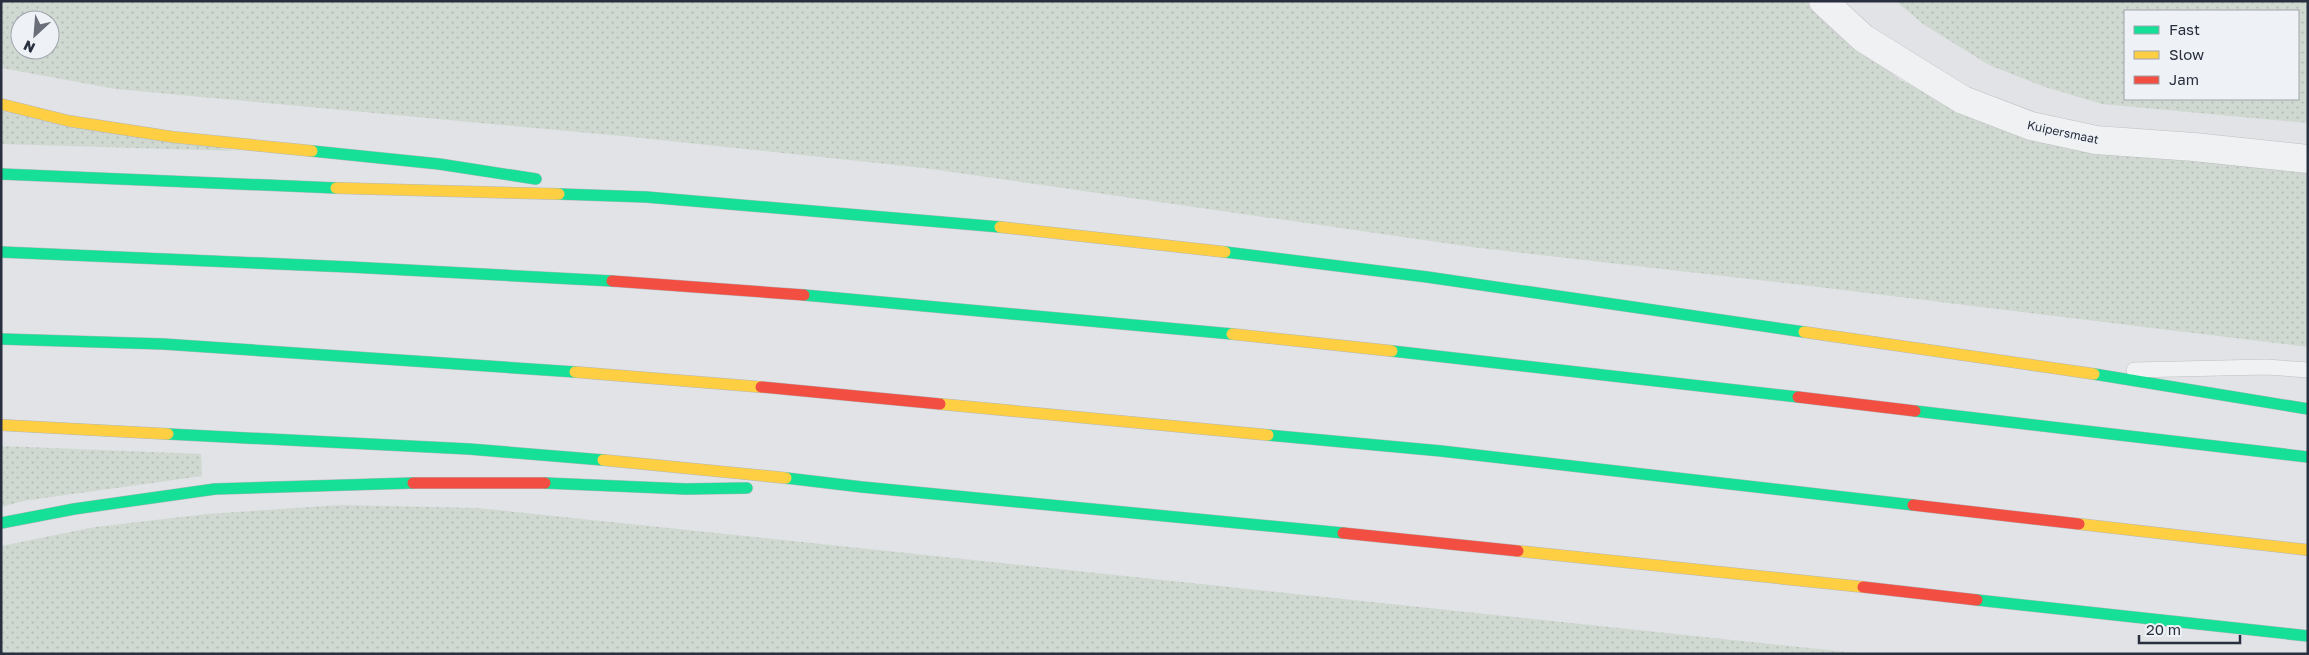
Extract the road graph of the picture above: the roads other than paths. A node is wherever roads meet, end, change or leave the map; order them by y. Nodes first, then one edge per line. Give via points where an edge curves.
1 (1823, 1) edge
2 (1, 104) edge
3 (2308, 160) edge
4 (1, 174) edge
5 (646, 197) junction
6 (1, 252) edge
7 (1, 339) edge
8 (2308, 370) edge
9 (2074, 372) junction
10 (2308, 409) edge
11 (1, 425) edge
12 (2308, 457) edge
13 (862, 487) junction
14 (1, 522) edge
15 (2308, 550) edge
16 (2308, 636) edge

1 - 3 street, Kuipersmaat via 1863,38 1939,86 1963,100 2031,126 2096,140
2 - 5 highway via 69,121 173,137 439,164
4 - 5 highway
5 - 9 highway via 929,220 1184,247 1427,277
6 - 12 highway via 318,265 930,305 1570,371
7 - 15 highway via 183,345 755,386 1441,451
8 - 9 lane via 2266,367
9 - 10 highway
11 - 13 highway via 469,449 734,471
13 - 14 highway via 686,489 512,481 215,489
13 - 16 highway via 1220,520

